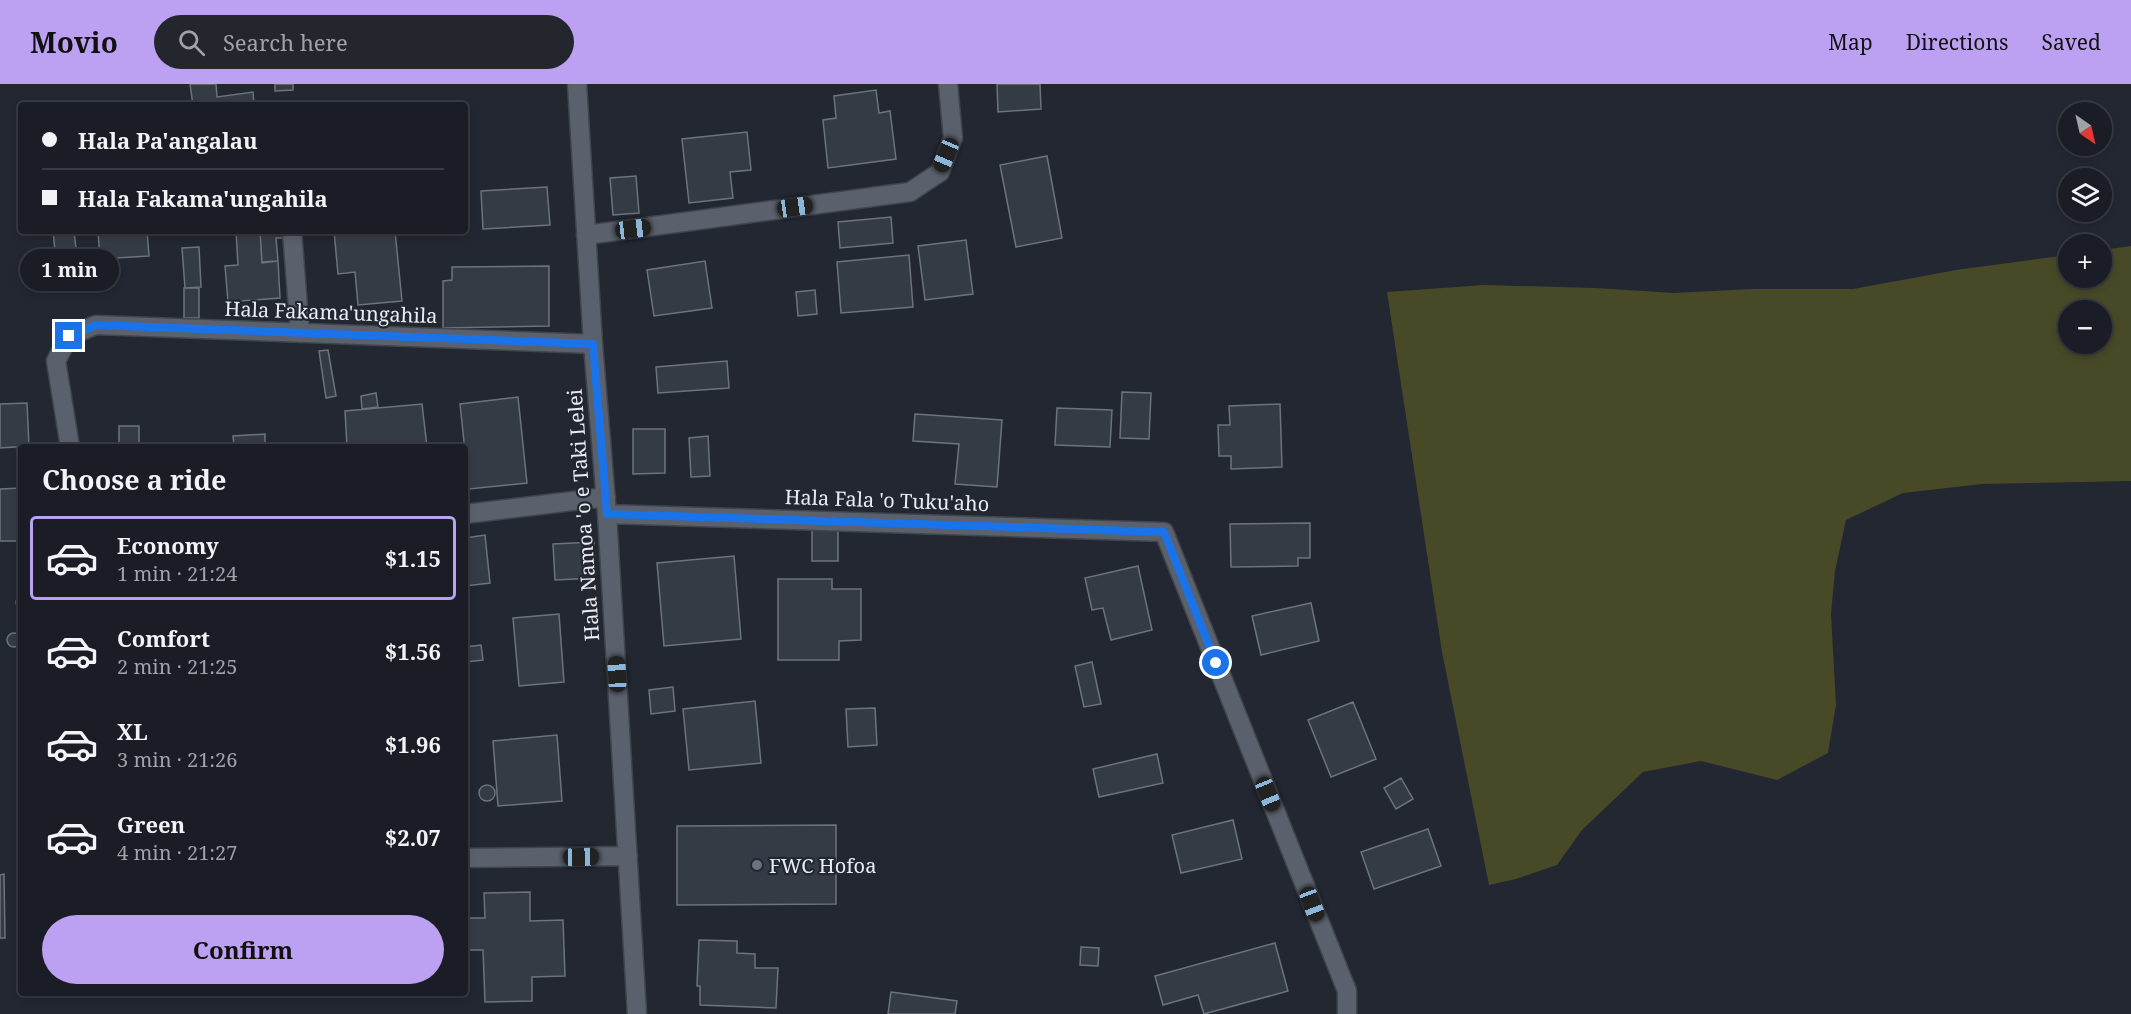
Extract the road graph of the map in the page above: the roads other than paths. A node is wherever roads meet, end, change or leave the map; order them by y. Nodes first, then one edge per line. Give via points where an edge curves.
1 (577, 84) edge
2 (948, 84) edge
3 (292, 234) edge
4 (586, 235) junction
5 (300, 333) junction
6 (593, 344) junction
7 (70, 444) edge
8 (606, 505) junction
9 (468, 514) edge
10 (628, 856) junction
11 (468, 858) edge
12 (637, 1014) edge
13 (1347, 1014) edge

1 - 4 street, Hala Namoa 'o e Taki Lelei
2 - 4 street via 953,138 940,172 910,192
3 - 5 street
4 - 6 street, Hala Namoa 'o e Taki Lelei
5 - 6 street, Hala Fakama'ungahila
5 - 7 street, Hala Fakama'ungahila via 96,325 69,336 56,361
6 - 8 street, Hala Namoa 'o e Taki Lelei
8 - 9 street, Hala Fala 'o Tuku'aho
8 - 10 street, Hala Namoa 'o e Taki Lelei
8 - 13 street, Hala Fala 'o Tuku'aho via 1164,532 1347,991
10 - 11 street
10 - 12 street, Hala Namoa 'o e Taki Lelei

